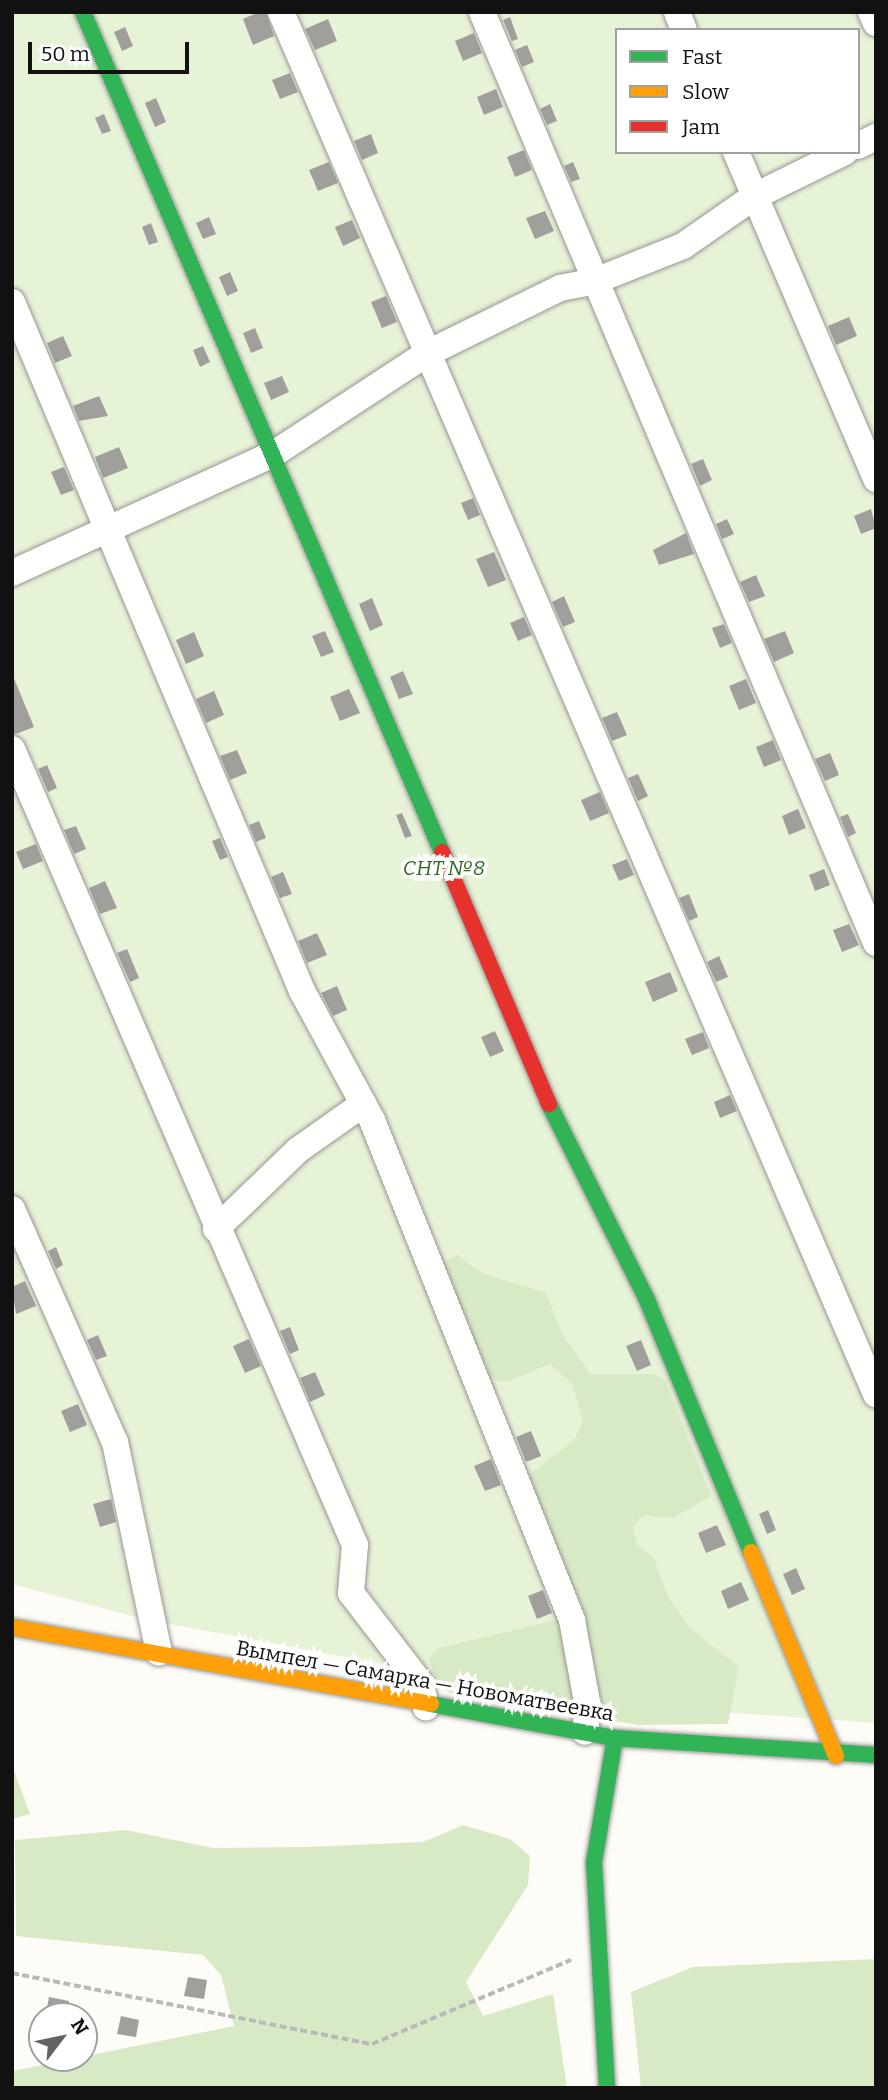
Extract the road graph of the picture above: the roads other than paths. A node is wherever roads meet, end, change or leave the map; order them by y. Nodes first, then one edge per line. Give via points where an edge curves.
1 (83, 12) edge
2 (281, 12) edge
3 (482, 12) edge
4 (871, 12) edge
5 (876, 23) edge
6 (876, 137) edge
7 (860, 145) edge
8 (737, 154) edge
9 (841, 154) edge
10 (755, 196) junction
11 (595, 281) junction
12 (12, 302) edge
13 (428, 353) junction
14 (275, 453) junction
15 (876, 479) edge
16 (107, 527) junction
17 (12, 573) edge
18 (12, 748) edge
19 (876, 943) edge
20 (363, 1104) junction
21 (12, 1209) edge
22 (216, 1229) junction
23 (876, 1394) edge
24 (12, 1627) edge
25 (159, 1653) junction
26 (426, 1707) junction
27 (585, 1732) junction
28 (615, 1738) junction
29 (876, 1755) edge
30 (836, 1756) junction
31 (607, 2088) edge

1 - 14 street
2 - 13 street
3 - 11 street
4 - 5 street
6 - 7 street
8 - 10 street
9 - 10 street
10 - 11 street via 682,246
10 - 15 street
11 - 13 street via 560,288
11 - 19 street
12 - 16 street
13 - 14 street
13 - 23 street
14 - 16 street
14 - 30 street via 550,1105 648,1300
16 - 17 street
16 - 20 street via 302,991
18 - 22 street
20 - 22 street via 298,1150
20 - 27 street via 572,1620 588,1707
21 - 25 street via 115,1442
22 - 26 street via 355,1545 351,1593 421,1684
24 - 25 street, Вымпел — Самарка — Новоматвеевка
25 - 26 street, Вымпел — Самарка — Новоматвеевка
26 - 27 street, Вымпел — Самарка — Новоматвеевка
27 - 28 street, Вымпел — Самарка — Новоматвеевка
28 - 30 street, Вымпел — Самарка — Новоматвеевка
28 - 31 street via 594,1862 595,1949
29 - 30 street, Вымпел — Самарка — Новоматвеевка

